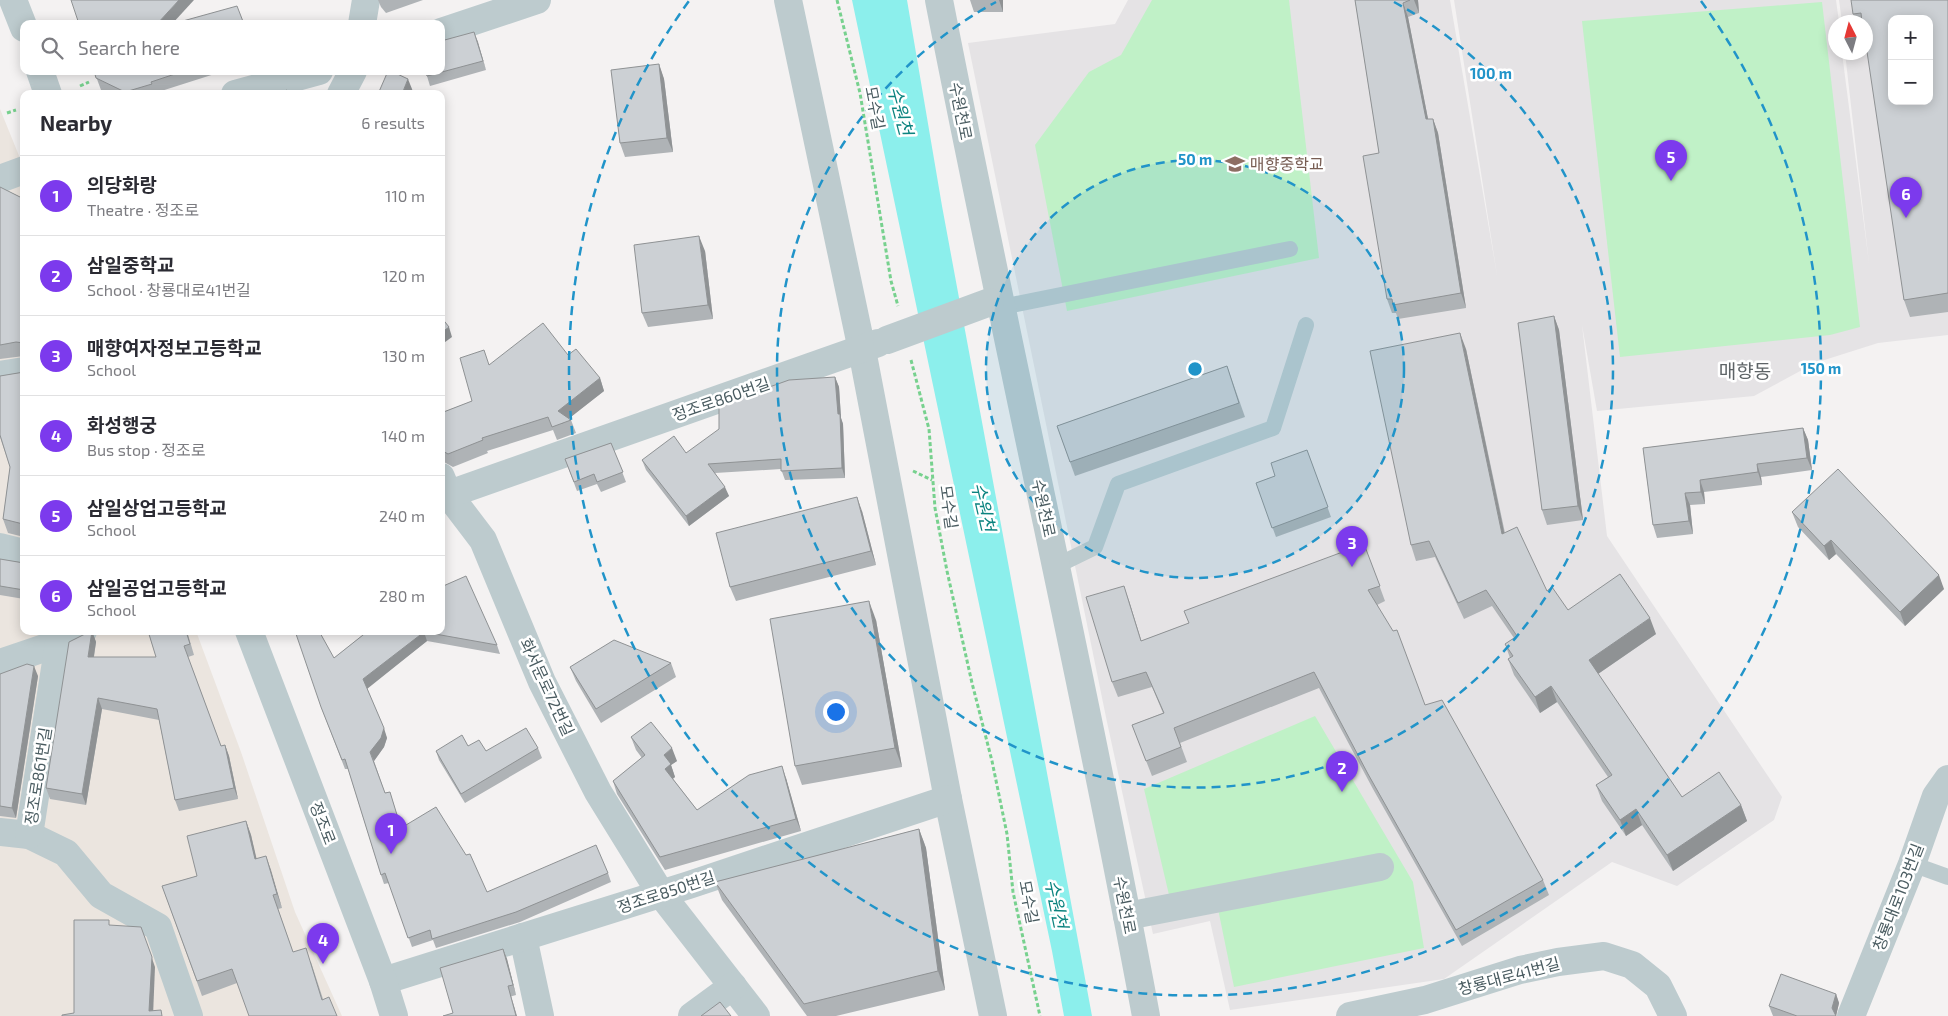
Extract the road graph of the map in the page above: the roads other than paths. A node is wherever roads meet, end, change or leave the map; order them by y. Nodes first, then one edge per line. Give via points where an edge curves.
1 (13, 0) edge
2 (366, 0) edge
3 (537, 0) edge
4 (788, 0) edge
5 (939, 0) edge
6 (21, 20) edge
7 (363, 20) edge
8 (445, 31) edge
9 (41, 75) edge
10 (304, 75) edge
11 (350, 75) edge
12 (47, 90) edge
13 (250, 90) edge
14 (343, 90) edge
15 (20, 172) edge
16 (0, 179) edge
17 (1290, 249) dead end
18 (997, 303) junction
19 (1306, 325) dead end
20 (862, 350) junction
21 (20, 372) edge
22 (0, 374) edge
23 (445, 489) edge
24 (445, 490) edge
25 (0, 547) edge
26 (20, 552) edge
27 (1056, 566) junction
28 (75, 635) edge
29 (251, 635) edge
30 (58, 643) junction
31 (0, 662) edge
32 (1948, 779) edge
33 (948, 799) junction
34 (0, 832) edge
35 (29, 835) junction
36 (1912, 864) junction
37 (1380, 866) dead end
38 (1948, 877) edge
39 (661, 894) junction
40 (1127, 916) junction
41 (523, 937) junction
42 (383, 981) junction
43 (733, 986) junction
44 (189, 1016) edge
45 (394, 1016) edge
46 (540, 1016) edge
47 (692, 1016) edge
48 (756, 1016) edge
49 (993, 1016) edge
50 (1146, 1016) edge
51 (1350, 1016) edge
52 (1673, 1016) edge
53 (1852, 1016) edge

1 - 6 street
2 - 7 street
3 - 8 street
4 - 20 street
5 - 18 street, 수원천로
9 - 12 street
10 - 13 street
11 - 14 street
15 - 16 street
17 - 18 lane
18 - 20 street, 정조로860번길, bridge
18 - 27 street, 수원천로
19 - 27 lane via 1273,428 1118,484 1096,546
20 - 23 street, 정조로860번길
20 - 33 street
21 - 22 street
24 - 39 street, 화서문로72번길 via 483,540 542,682 598,792
25 - 26 street
27 - 40 street, 수원천로
28 - 30 street
29 - 42 street, 정조로
30 - 31 street
30 - 35 street, 정조로861번길
32 - 36 street, 창룡대로103번길 via 1936,796
33 - 39 street, 정조로850번길
33 - 49 street
34 - 35 street
35 - 44 street, 정조로861번길 via 66,853 101,895 158,927
36 - 38 lane
36 - 53 street, 창룡대로103번길
37 - 40 street
39 - 41 street, 정조로850번길
39 - 43 street, 화서문로72번길
40 - 50 street, 수원천로
41 - 42 street, 정조로850번길
41 - 46 street
42 - 45 street, 정조로
43 - 47 street
43 - 48 street, 화서문로72번길
51 - 52 street, 창룡대로41번길 via 1425,1000 1520,970 1604,956 1632,964 1658,986

